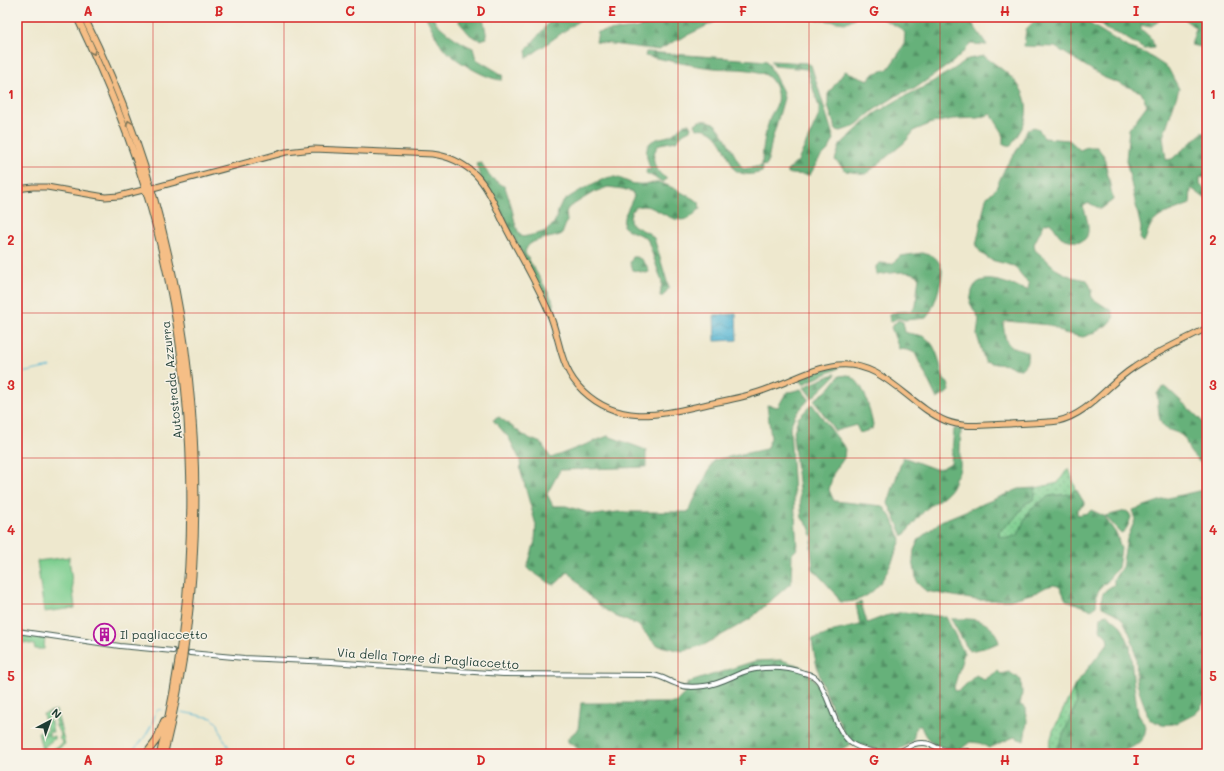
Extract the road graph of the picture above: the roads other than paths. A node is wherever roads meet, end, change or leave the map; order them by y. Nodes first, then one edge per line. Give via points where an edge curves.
1 (76, 17) edge
2 (84, 17) edge
3 (153, 188) dead end
4 (17, 189) edge
5 (143, 190) dead end
6 (1207, 328) edge
7 (183, 628) junction
8 (17, 631) edge
9 (186, 637) junction
10 (173, 651) dead end
11 (190, 653) dead end
12 (146, 754) edge
13 (160, 754) edge
14 (164, 754) edge
15 (168, 754) edge
16 (970, 754) edge

1 -> 7 highway, Autostrada Azzurra via 113,100 141,175 161,246 174,308 186,404 190,474
9 -> 2 highway, Autostrada Azzurra via 193,560 194,429 177,295 164,235 145,171 114,84
3 - 6 main road via 299,150 432,154 454,160 474,173 487,190 546,306 562,360 572,378 581,390 598,403 631,415 668,413 753,394 816,370 845,365 880,375 933,414 954,423 974,425 1058,421 1083,410 1137,366
4 - 5 main road via 47,187 105,197
7 - 12 highway via 165,717 157,738
7 - 13 highway, Autostrada Azzurra
8 - 10 street
9 - 14 highway, Autostrada Azzurra
9 - 15 highway via 184,668
11 - 16 street, Via della Torre di Pagliaccetto via 496,674 652,674 678,685 695,687 714,684 754,670 773,668 798,671 818,681 840,728 855,745 891,753 924,743 942,749 967,751

